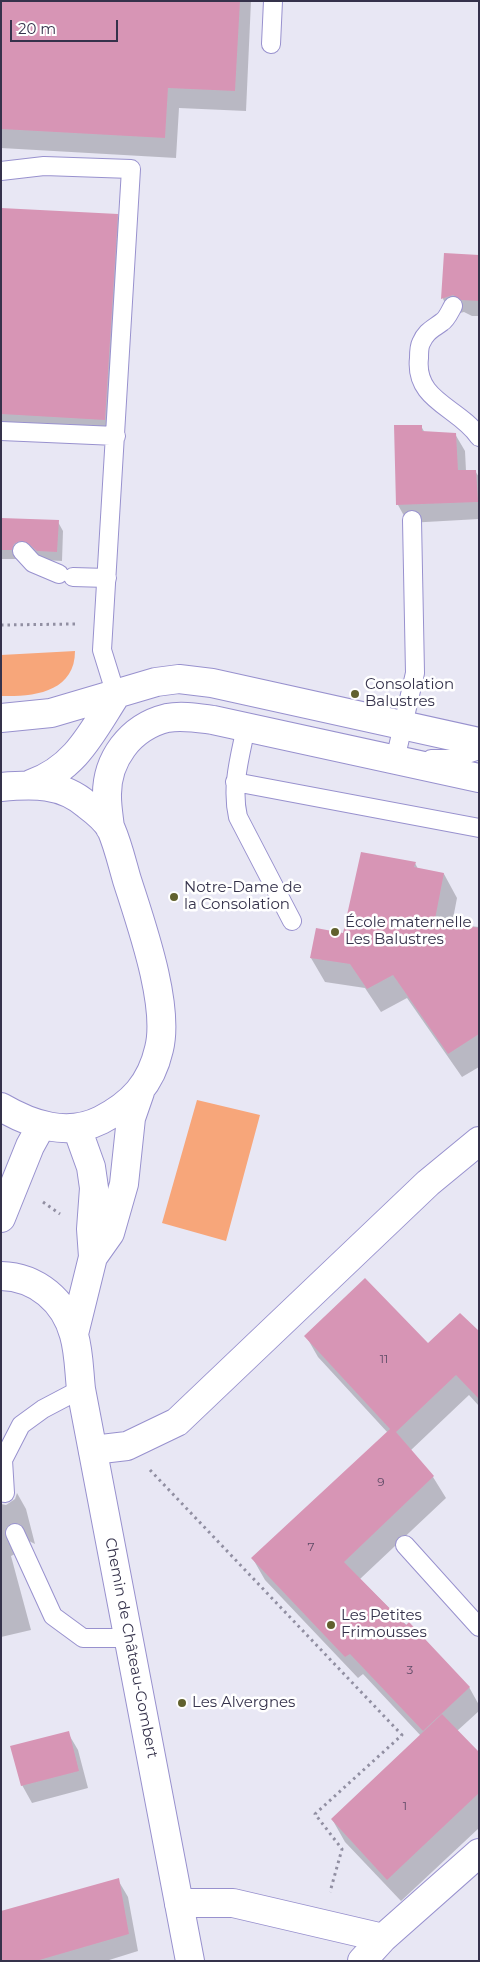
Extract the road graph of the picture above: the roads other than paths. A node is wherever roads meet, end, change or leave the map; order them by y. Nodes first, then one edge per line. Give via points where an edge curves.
1 (272, 1) edge
2 (271, 44) dead end
3 (1, 171) edge
4 (453, 306) dead end
5 (1, 431) edge
6 (116, 436) junction
7 (479, 437) edge
8 (412, 520) dead end
9 (22, 551) dead end
10 (106, 578) junction
11 (116, 695) junction
12 (1, 718) edge
13 (402, 726) junction
14 (246, 727) junction
15 (479, 742) edge
16 (479, 750) edge
17 (395, 760) junction
18 (479, 778) edge
19 (235, 782) junction
20 (31, 784) junction
21 (1, 787) edge
22 (110, 828) junction
23 (479, 828) edge
24 (292, 921) dead end
25 (140, 1092) junction
26 (1, 1107) edge
27 (41, 1126) junction
28 (77, 1128) junction
29 (479, 1141) edge
30 (1, 1218) edge
31 (93, 1257) junction
32 (1, 1276) edge
33 (74, 1334) junction
34 (81, 1389) junction
35 (94, 1450) junction
36 (5, 1493) dead end
37 (16, 1533) dead end
38 (405, 1545) dead end
39 (479, 1627) edge
40 (128, 1638) junction
41 (479, 1853) edge
42 (179, 1903) junction
43 (383, 1938) junction
44 (190, 1961) edge
45 (362, 1961) edge

1 - 2 lane
3 - 6 lane via 44,166 130,169
4 - 7 lane via 444,322 431,328 420,344 418,366 422,384 434,399 470,425
5 - 6 lane
6 - 10 lane
8 - 13 lane via 415,673
9 - 10 lane via 33,563 66,575
10 - 11 lane via 102,650
11 - 12 street via 51,713
11 - 13 street via 156,682 179,679 212,683
11 - 20 street via 82,748 62,769
13 - 15 street
13 - 17 lane
14 - 17 street
14 - 19 lane
14 - 22 street via 187,717 168,718 138,731 120,749 112,763 106,797
16 - 17 lane via 452,759
17 - 18 street
19 - 23 lane
19 - 24 lane via 238,817
20 - 21 street
20 - 22 street via 67,792 86,804
22 - 25 street via 137,909 162,1023 157,1056
25 - 28 street via 121,1109
25 - 31 street, Chemin de Château-Gombert via 131,1118 124,1184 117,1209 110,1233
26 - 27 street
27 - 28 street
27 - 30 street
28 - 31 street, Chemin de Château-Gombert via 91,1167 94,1188
29 - 35 street via 428,1183 177,1422 127,1446
31 - 33 street, Chemin de Château-Gombert
32 - 33 street, Chemin de Château-Gombert via 31,1281 59,1302
33 - 34 street, Chemin de Château-Gombert
34 - 35 street, Chemin de Château-Gombert
34 - 36 lane via 21,1424 3,1460
35 - 40 street, Chemin de Château-Gombert
37 - 40 lane via 52,1616 83,1638
38 - 39 lane
40 - 42 street, Chemin de Château-Gombert
41 - 43 street
42 - 43 street via 232,1903
42 - 44 street, Chemin de Château-Gombert
43 - 45 street

